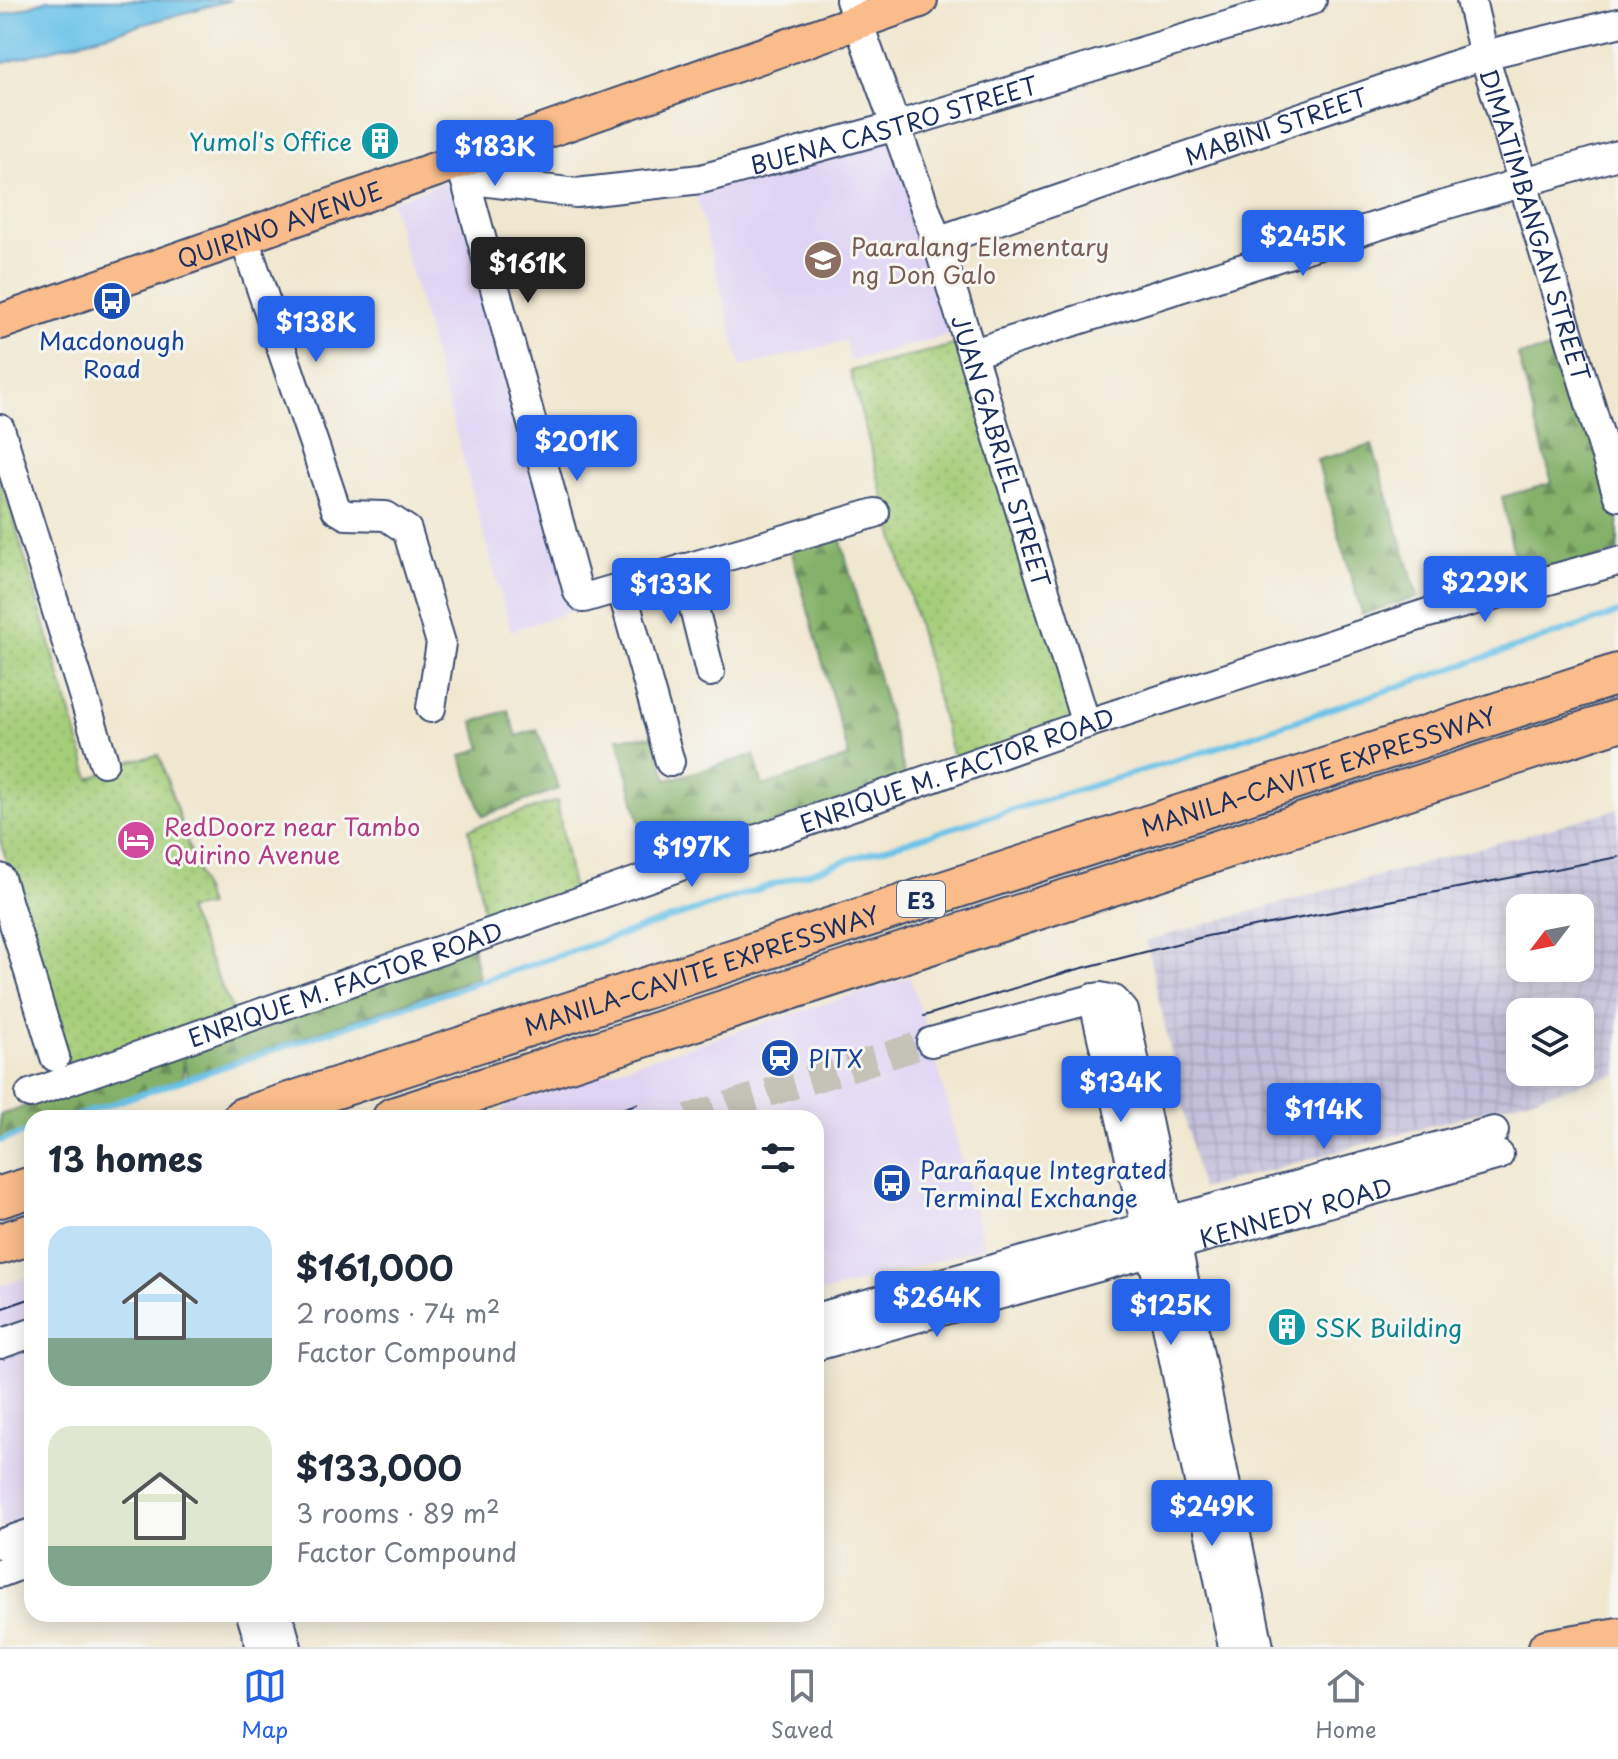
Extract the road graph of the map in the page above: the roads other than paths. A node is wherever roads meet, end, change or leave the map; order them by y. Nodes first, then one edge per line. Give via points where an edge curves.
1 (920, 0) edge
2 (1312, 0) edge
3 (1471, 0) edge
4 (854, 11) edge
5 (1618, 23) edge
6 (1484, 55) junction
7 (896, 126) junction
8 (1618, 155) edge
9 (463, 170) junction
10 (1522, 182) junction
11 (244, 238) junction
12 (937, 241) junction
13 (0, 322) edge
14 (973, 353) junction
15 (0, 429) edge
16 (1618, 496) edge
17 (875, 513) dead end
18 (1618, 561) edge
19 (684, 568) junction
20 (621, 587) junction
21 (710, 672) dead end
22 (1618, 674) edge
23 (431, 708) dead end
24 (1618, 721) edge
25 (1086, 724) junction
26 (104, 762) dead end
27 (670, 762) dead end
28 (0, 878) edge
29 (931, 1042) tunnel mouth
30 (55, 1057) dead end
31 (30, 1094) dead end
32 (268, 1110) edge
33 (418, 1110) edge
34 (1496, 1143) dead end
35 (24, 1190) edge
36 (0, 1197) edge
37 (24, 1236) edge
38 (1160, 1237) junction
39 (0, 1244) edge
40 (906, 1307) junction
41 (824, 1317) edge
42 (24, 1336) edge
43 (824, 1343) edge
44 (0, 1344) edge
45 (24, 1536) edge
46 (0, 1544) edge
47 (24, 1564) edge
48 (0, 1573) edge
49 (253, 1622) edge
50 (280, 1622) edge
51 (1618, 1635) edge
52 (261, 1647) edge
53 (287, 1647) edge
54 (1233, 1647) edge
55 (1259, 1647) edge
56 (1546, 1647) edge

1 - 4 main road, QUIRINO AVENUE
2 - 7 street, BUENA CASTRO STREET
3 - 6 street, DIMATIMBANGAN STREET
4 - 7 street, JUAN GABRIEL STREET
4 - 9 main road, QUIRINO AVENUE
5 - 6 street, MABINI STREET
6 - 10 street, DIMATIMBANGAN STREET
6 - 12 street, MABINI STREET
7 - 9 street, BUENA CASTRO STREET via 701,179 576,193
7 - 12 street, JUAN GABRIEL STREET
8 - 10 street
9 - 11 main road, QUIRINO AVENUE
9 - 20 street via 578,592 584,598
10 - 14 street
10 - 16 street, DIMATIMBANGAN STREET
11 - 13 main road, QUIRINO AVENUE
11 - 23 street via 336,509 346,515 386,516 407,530 441,643
12 - 14 street, JUAN GABRIEL STREET
14 - 25 street, JUAN GABRIEL STREET
15 - 26 street
17 - 19 street
18 - 25 street, ENRIQUE M. FACTOR ROAD via 1428,613
19 - 20 street
19 - 21 street
20 - 27 street
22 - 32 highway, MANILA–CAVITE EXPRESSWAY / E3
24 - 33 highway, MANILA–CAVITE EXPRESSWAY / E3
25 - 31 street, ENRIQUE M. FACTOR ROAD
28 - 30 street
29 - 38 street via 1093,998 1114,1000 1124,1011
34 - 38 street, KENNEDY ROAD
35 - 36 highway
37 - 39 highway
38 - 40 street, KENNEDY ROAD
38 - 54 street
38 - 55 street
40 - 41 street, KENNEDY ROAD
40 - 43 street, KENNEDY ROAD
42 - 44 street
45 - 46 street
47 - 48 street
49 - 52 street
50 - 53 street
51 - 56 main road

